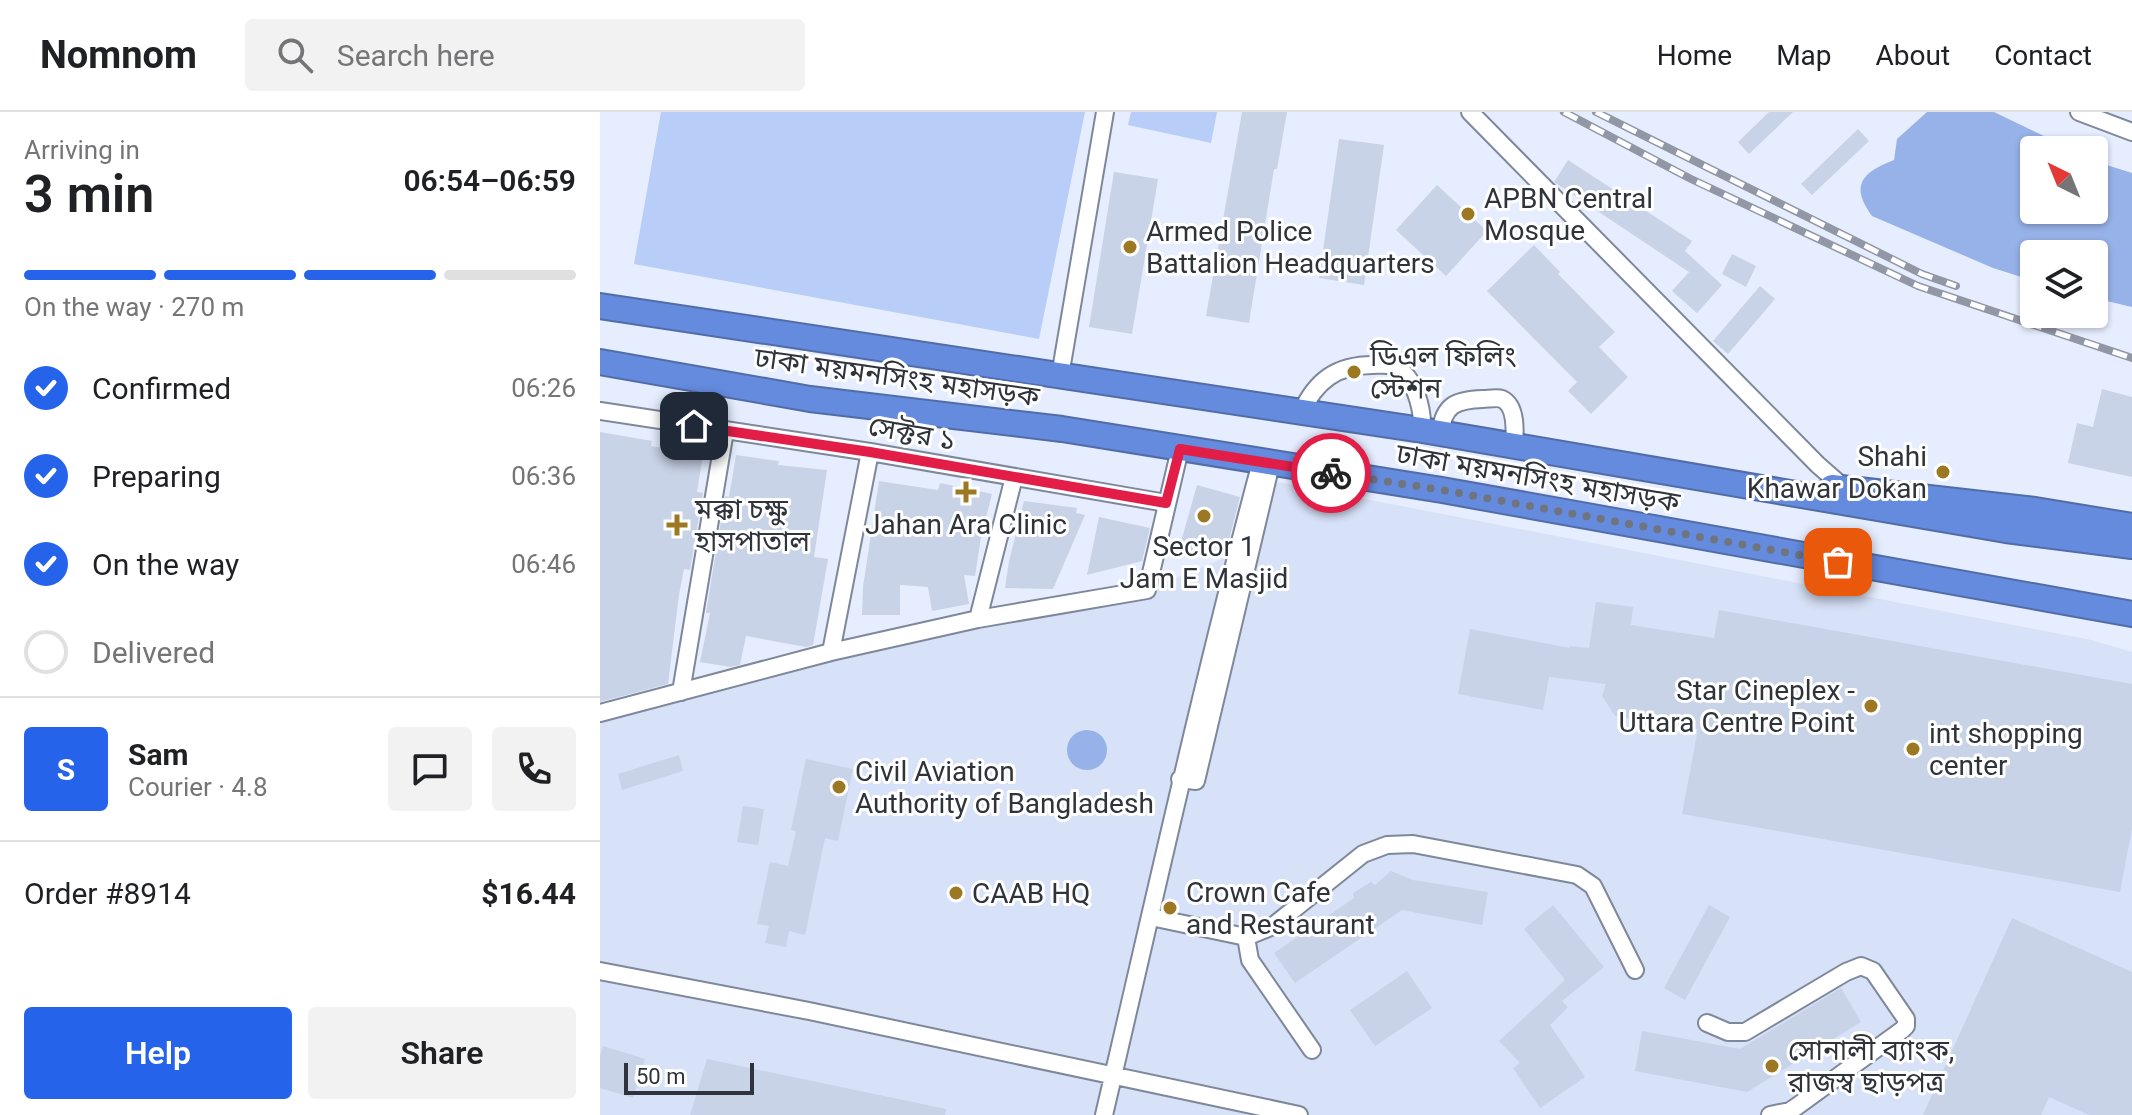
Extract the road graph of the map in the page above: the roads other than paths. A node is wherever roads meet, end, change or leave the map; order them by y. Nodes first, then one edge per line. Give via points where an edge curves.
1 (1105, 112) edge
2 (1470, 112) edge
3 (2079, 112) edge
4 (2132, 132) edge
5 (600, 306) edge
6 (600, 362) edge
7 (1060, 376) junction
8 (600, 411) edge
9 (1301, 413) junction
10 (725, 431) junction
11 (1431, 432) junction
12 (1514, 446) junction
13 (1180, 449) junction
14 (870, 452) junction
15 (1266, 463) junction
16 (1014, 477) junction
17 (1842, 486) junction
18 (1778, 491) junction
19 (1166, 503) junction
20 (2132, 526) edge
21 (2132, 546) edge
22 (2132, 614) edge
23 (978, 619) junction
24 (831, 652) junction
25 (681, 692) junction
26 (600, 713) edge
27 (1151, 917) junction
28 (1246, 937) junction
29 (1635, 970) dead end
30 (600, 971) edge
31 (1707, 1023) dead end
32 (1312, 1050) dead end
33 (1113, 1074) junction
34 (1104, 1115) edge
35 (1299, 1115) edge
36 (1770, 1115) edge

1 - 7 street
2 - 17 street
3 - 4 street
5 - 7 highway, ঢাকা ময়মনসিংহ মহাসড়ক
6 - 13 highway, ঢাকা ময়মনসিংহ মহাসড়ক via 810,399 1062,429
7 - 9 highway, ঢাকা ময়মনসিংহ মহাসড়ক
8 - 10 street, সেক্টর ১
9 - 11 highway, ঢাকা ময়মনসিংহ মহাসড়ক
9 - 11 street via 1308,399 1342,368 1391,366 1413,386
10 - 14 street, সেক্টর ১
10 - 25 street
11 - 12 highway, ঢাকা ময়মনসিংহ মহাসড়ক
11 - 12 street via 1461,400 1499,398 1510,406
12 - 18 highway, ঢাকা ময়মনসিংহ মহাসড়ক
13 - 15 highway, ঢাকা ময়মনসিংহ মহাসড়ক
13 - 19 street
14 - 16 street, সেক্টর ১
14 - 24 street
15 - 22 highway, ঢাকা ময়মনসিংহ মহাসড়ক
15 - 27 street via 1196,781 1180,779
16 - 19 street, সেক্টর ১
16 - 23 street
17 - 18 highway
17 - 20 highway
18 - 21 highway, ঢাকা ময়মনসিংহ মহাসড়ক
19 - 23 street via 1147,590
23 - 24 street
24 - 25 street
25 - 26 street
27 - 28 street
27 - 33 street
28 - 29 street via 1273,926 1363,854 1387,845 1413,844 1577,875 1593,886
28 - 32 street via 1250,960
30 - 33 street
31 - 36 street via 1734,1034 1745,1032 1861,966 1873,971 1906,1019 1905,1028 1796,1107
33 - 34 street
33 - 35 street

